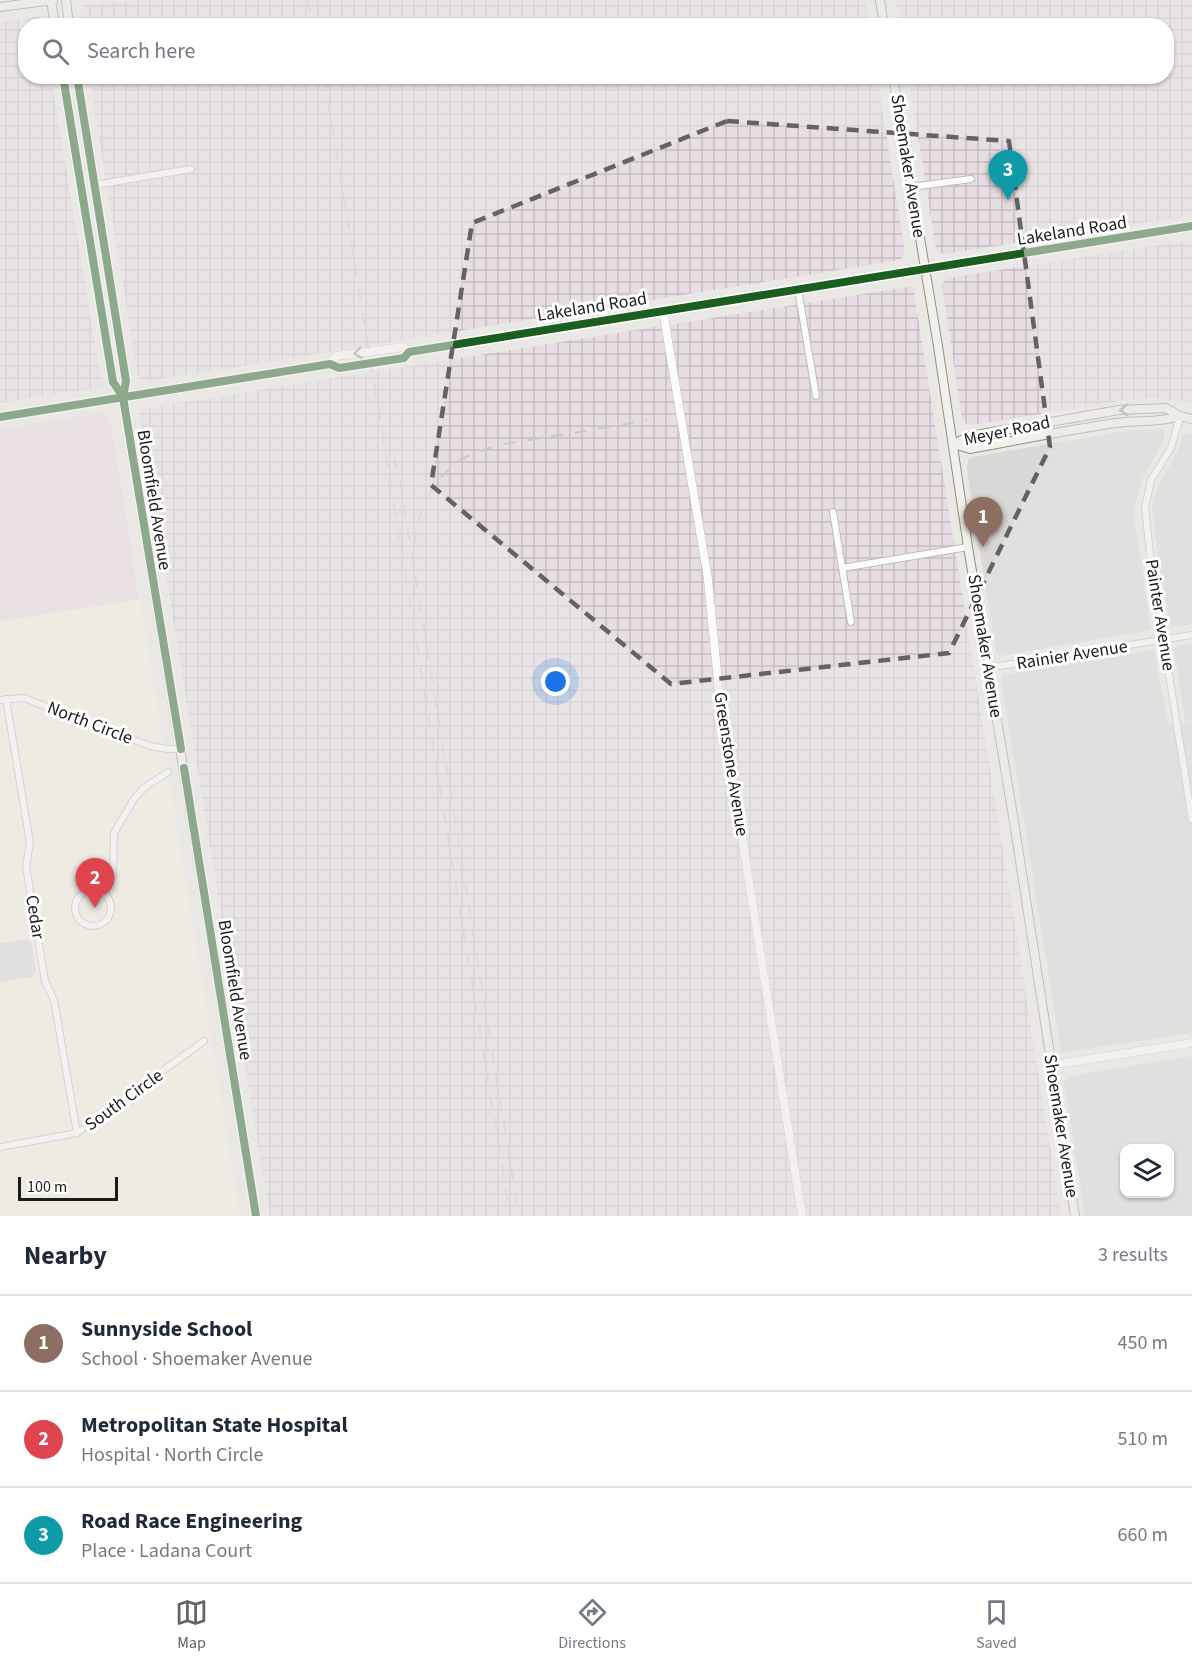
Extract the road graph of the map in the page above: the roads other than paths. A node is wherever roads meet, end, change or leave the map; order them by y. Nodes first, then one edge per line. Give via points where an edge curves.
1 (52, 0) edge
2 (66, 0) edge
3 (880, 0) edge
4 (0, 7) edge
5 (54, 18) edge
6 (68, 18) edge
7 (883, 18) edge
8 (64, 84) edge
9 (78, 84) edge
10 (894, 84) edge
11 (191, 169) dead end
12 (970, 178) dead end
13 (95, 185) junction
14 (911, 187) junction
15 (81, 188) junction
16 (1192, 226) edge
17 (925, 269) junction
18 (798, 289) junction
19 (663, 311) junction
20 (816, 396) dead end
21 (123, 397) junction
22 (1086, 415) junction
23 (1180, 416) junction
24 (0, 417) edge
25 (1192, 419) edge
26 (1087, 428) junction
27 (953, 444) junction
28 (833, 512) dead end
29 (968, 547) junction
30 (842, 568) junction
31 (851, 622) dead end
32 (1192, 635) edge
33 (1164, 640) junction
34 (987, 668) junction
35 (3, 699) edge
36 (181, 748) junction
37 (168, 772) dead end
38 (1192, 820) edge
39 (105, 893) junction
40 (204, 1041) dead end
41 (1192, 1042) edge
42 (1052, 1065) junction
43 (77, 1133) junction
44 (0, 1147) edge
45 (256, 1216) edge
46 (802, 1216) edge
47 (1075, 1216) edge

1 - 4 main road
1 - 5 main road
2 - 6 main road
3 - 7 main road
8 - 15 main road, Bloomfield Avenue
9 - 13 main road, Bloomfield Avenue
10 - 14 main road, Shoemaker Avenue
11 - 13 street
12 - 14 street
13 - 15 main road
13 - 21 main road, Bloomfield Avenue via 126,381
14 - 17 main road, Shoemaker Avenue
15 - 21 main road, Bloomfield Avenue via 113,382
16 - 17 street, Lakeland Road
17 - 18 street, Lakeland Road
17 - 27 main road, Shoemaker Avenue
18 - 19 street, Lakeland Road
18 - 20 street
19 - 21 street, Lakeland Road via 409,352 404,347 336,356 330,364
19 - 46 street, Greenstone Avenue via 708,579 719,692
21 - 24 street, Lakeland Road
21 - 36 main road, Bloomfield Avenue
23 -> 22 main road, Meyer Road via 1166,408
22 - 26 main road
22 - 27 main road, Meyer Road via 970,436
23 - 25 main road, Meyer Road
23 - 26 main road, Meyer Road via 1167,421
23 - 33 street, Painter Avenue via 1171,448 1151,480 1145,508
26 - 27 main road, Meyer Road via 970,449
27 - 29 main road, Shoemaker Avenue
28 - 30 street
29 - 30 street
29 - 34 main road, Shoemaker Avenue
30 - 31 street
32 - 33 street, Rainier Avenue
33 - 34 street, Rainier Avenue
33 - 38 street, Painter Avenue
34 - 42 main road, Shoemaker Avenue
35 - 36 street, North Circle via 24,698 150,746
35 - 43 street, Cedar via 30,843 26,866 45,981 54,1000
36 - 45 main road, Bloomfield Avenue
37 - 39 street via 134,799 114,833 112,874
39 - 39 street via 89,890 79,896 75,911 82,922 94,926 110,916 111,904
40 - 43 street, South Circle
41 - 42 street
42 - 47 main road, Shoemaker Avenue
43 - 44 street, South Circle

